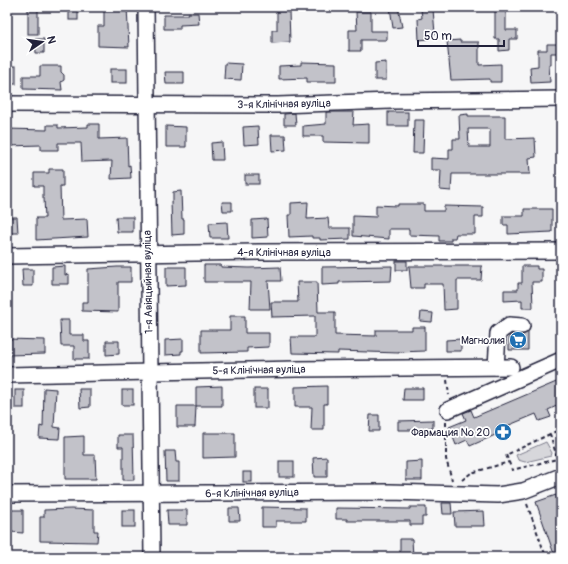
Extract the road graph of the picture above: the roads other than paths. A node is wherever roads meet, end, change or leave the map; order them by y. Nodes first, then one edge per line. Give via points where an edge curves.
1 (146, 7) edge
2 (561, 99) edge
3 (7, 104) edge
4 (148, 104) junction
5 (561, 251) edge
6 (148, 254) junction
7 (7, 256) edge
8 (522, 326) dead end
9 (561, 360) edge
10 (496, 367) junction
11 (511, 367) dead end
12 (149, 372) junction
13 (7, 375) edge
14 (448, 410) road end
15 (559, 466) edge
16 (7, 494) edge
17 (152, 494) junction
18 (152, 557) edge

1 - 4 street, 1-я Авіяцыйная вуліца
2 - 4 street, 3-я Клінічная вуліца via 278,105
3 - 4 street, 3-я Клінічная вуліца
4 - 6 street, 1-я Авіяцыйная вуліца
5 - 6 street, 4-я Клінічная вуліца
6 - 7 street, 4-я Клінічная вуліца
6 - 12 street, 1-я Авіяцыйная вуліца
8 - 10 street via 509,325 498,333
9 - 14 street
10 - 11 street, 5-я Клінічная вуліца
10 - 12 street, 5-я Клінічная вуліца
12 - 13 street, 5-я Клінічная вуліца
12 - 17 street, 1-я Авіяцыйная вуліца
15 - 17 street, 6-я Клінічная вуліца via 523,491 498,495 390,492
16 - 17 street, 6-я Клінічная вуліца
17 - 18 street, 1-я Авіяцыйная вуліца

